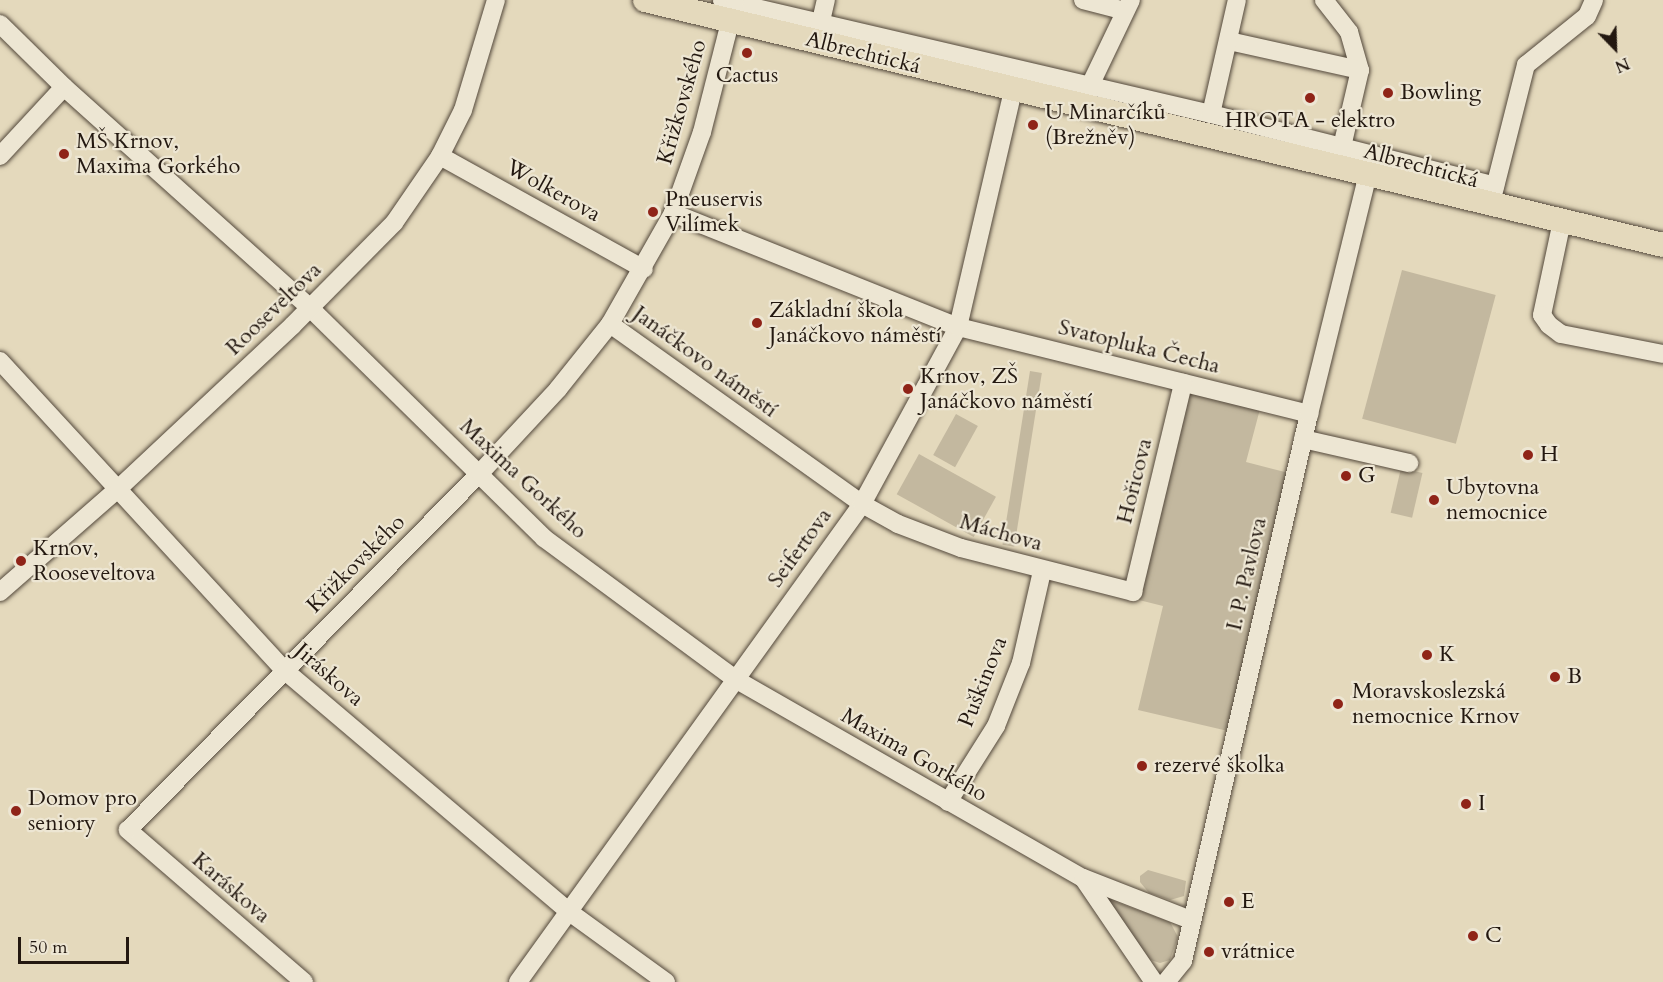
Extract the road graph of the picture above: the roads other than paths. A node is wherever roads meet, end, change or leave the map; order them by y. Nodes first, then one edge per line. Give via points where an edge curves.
1 (496, 0) edge
2 (645, 0) edge
3 (826, 0) edge
4 (1083, 0) edge
5 (1237, 0) edge
6 (1323, 0) edge
7 (1594, 0) edge
8 (1128, 5) edge
9 (729, 8) edge
10 (0, 24) edge
11 (818, 32) junction
12 (1229, 41) junction
13 (1360, 70) junction
14 (64, 87) junction
15 (1013, 90) junction
16 (1085, 95) junction
17 (1211, 114) junction
18 (3, 147) edge
19 (440, 156) junction
20 (1340, 156) junction
21 (1368, 173) junction
22 (1493, 194) junction
23 (673, 213) junction
24 (1562, 221) junction
25 (1663, 245) edge
26 (644, 269) junction
27 (310, 309) junction
28 (610, 324) junction
29 (958, 327) junction
30 (1663, 354) edge
31 (0, 361) edge
32 (1183, 383) junction
33 (1308, 414) junction
34 (1303, 439) junction
35 (1409, 463) dead end
36 (480, 473) junction
37 (119, 488) junction
38 (862, 504) junction
39 (1042, 571) junction
40 (0, 592) edge
41 (1133, 592) joint
42 (284, 670) junction
43 (735, 679) junction
44 (948, 802) junction
45 (128, 830) joint
46 (1083, 878) junction
47 (568, 911) junction
48 (1191, 920) junction
49 (304, 982) edge
50 (518, 982) edge
51 (666, 982) edge
52 (1154, 982) edge
53 (1166, 982) edge

1 - 19 street, Rooseveltova via 463,110
2 - 9 main road, Albrechtická
3 - 11 street
4 - 8 street
5 - 12 street
6 - 13 street, Albrechtická via 1349,32
7 - 22 street, Albrechtická via 1587,16 1526,65
8 - 16 street
9 - 11 main road, Albrechtická
9 - 23 street, Křižkovského via 702,132
10 - 14 street, Maxima Gorkého
11 - 15 main road, Albrechtická
11 - 16 street, Albrechtická
12 - 13 street
12 - 17 street
13 - 20 street, Albrechtická
14 - 18 street
14 - 27 street, Maxima Gorkého
15 - 16 main road, Albrechtická
15 - 29 street, Seifertova
16 - 17 street, Albrechtická
16 - 20 main road, Albrechtická
17 - 20 street, Albrechtická
19 - 26 street, Wolkerova
19 - 27 street, Rooseveltova via 394,223
20 - 21 main road, Albrechtická
20 - 22 street, Albrechtická
21 - 22 main road, Albrechtická
21 - 33 street, I. P. Pavlova
22 - 24 main road, Albrechtická
23 - 26 street, Janáčkovo náměstí
23 - 29 street
24 - 25 main road, Albrechtická
24 - 30 street via 1542,315 1548,325 1560,334
26 - 28 street, Janáčkovo náměstí
27 - 36 street, Maxima Gorkého
27 - 37 street, Rooseveltova
28 - 36 street, Křižkovského via 558,389
28 - 38 street, Janáčkovo náměstí
29 - 32 street, Svatopluka Čecha
29 - 38 street, Seifertova
31 - 37 street, Jiráskova
32 - 33 street, Svatopluka Čecha
32 - 41 street, Hořicova
33 - 34 street, I. P. Pavlova
34 - 35 street
34 - 48 street, I. P. Pavlova
36 - 42 street, Křižkovského
36 - 43 street, Maxima Gorkého via 544,538
37 - 40 street, Rooseveltova
37 - 42 street, Jiráskova
38 - 39 street, Máchova via 898,524 961,548
38 - 43 street, Seifertova
39 - 41 street, Máchova
39 - 44 street, Puškinova via 1021,663 1000,716
42 - 45 street, Křižkovského
42 - 47 street, Jiráskova
43 - 44 street, Maxima Gorkého
43 - 47 street, Seifertova
44 - 46 street, Maxima Gorkého
45 - 49 street, Karáskova
46 - 48 street, Maxima Gorkého
46 - 52 street, Maxima Gorkého
47 - 50 street, Seifertova
47 - 51 street, Jiráskova
48 - 53 street, I. P. Pavlova via 1183,961

